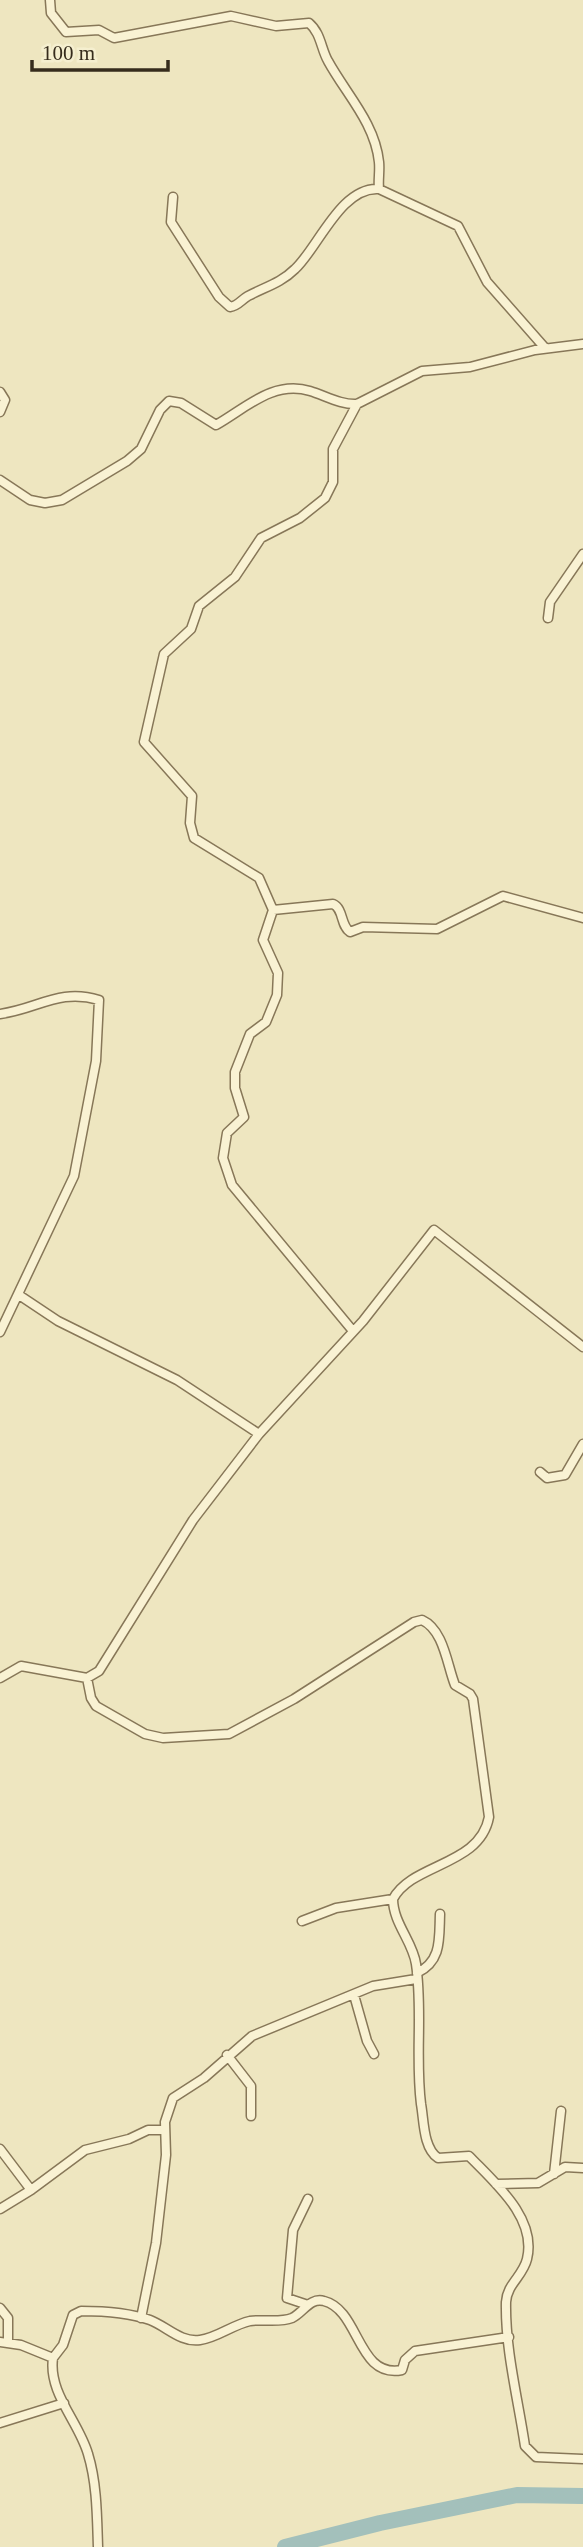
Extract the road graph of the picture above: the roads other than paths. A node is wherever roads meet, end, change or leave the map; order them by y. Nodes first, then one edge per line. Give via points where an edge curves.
1 (50, 0) edge
2 (379, 189) junction
3 (173, 197) dead end
4 (583, 344) edge
5 (545, 348) junction
6 (0, 392) edge
7 (357, 404) junction
8 (0, 412) edge
9 (0, 480) edge
10 (583, 554) edge
11 (548, 618) dead end
12 (273, 910) junction
13 (583, 918) edge
14 (0, 1014) edge
15 (19, 1295) junction
16 (353, 1331) junction
17 (0, 1332) edge
18 (583, 1347) edge
19 (258, 1434) junction
20 (583, 1444) edge
21 (540, 1472) dead end
22 (0, 1678) edge
23 (87, 1678) junction
24 (393, 1899) junction
25 (440, 1914) dead end
26 (302, 1921) dead end
27 (416, 1976) junction
28 (354, 1995) junction
29 (374, 2054) dead end
30 (227, 2055) junction
31 (561, 2111) dead end
32 (251, 2116) dead end
33 (164, 2130) junction
34 (0, 2149) edge
35 (583, 2168) edge
36 (554, 2174) junction
37 (496, 2184) junction
38 (31, 2190) junction
39 (308, 2199) dead end
40 (0, 2209) edge
41 (308, 2305) junction
42 (0, 2308) edge
43 (141, 2318) junction
44 (509, 2337) junction
45 (4, 2343) edge
46 (53, 2358) junction
47 (64, 2403) junction
48 (0, 2423) edge
49 (583, 2459) edge
50 (97, 2547) edge

1 - 2 street via 51,13 65,32 99,30 114,38 235,16 276,26 309,23 370,131 379,161
2 - 3 street via 361,192 329,222 295,270 278,284 234,306 219,297 182,243 170,216
2 - 5 street via 458,226 487,282
4 - 5 street
5 - 7 street via 498,361 422,372
6 - 8 street via 5,400
7 - 9 street via 287,387 215,425 181,403 169,401 141,449 62,500 30,500
7 - 12 street via 333,449 333,482 325,498 261,538 235,577 199,606 191,629 164,654 144,737 146,746 192,796 194,838 259,878
10 - 11 street via 550,602
12 - 13 street via 333,904 351,932 363,927 435,930 503,896
12 - 16 street via 263,940 278,973 277,995 266,1022 250,1034 236,1068 244,1117 227,1133 224,1170 273,1237
14 - 15 street via 63,995 99,1000 96,1061 74,1176
15 - 17 street
15 - 19 street via 58,1321 177,1380
16 - 18 street via 434,1230
16 - 19 street
19 - 23 street via 193,1520 105,1664
20 - 21 street via 565,1475 547,1478
22 - 23 street via 20,1666
23 - 24 street via 96,1706 145,1734 206,1737 241,1729 414,1622 428,1623 440,1641 454,1685 472,1699 489,1817 474,1843
24 - 26 street via 336,1908
24 - 27 street via 416,1961
25 - 27 street via 438,1953
27 - 28 street
27 - 37 street via 418,2083 432,2153 438,2158 466,2154
28 - 29 street
28 - 30 street via 252,2036
30 - 32 street via 251,2086
30 - 33 street via 204,2078 173,2098
31 - 36 street
33 - 38 street via 148,2130 82,2152
33 - 43 street via 166,2155 156,2243
34 - 38 street
35 - 36 street via 565,2167
36 - 37 street via 538,2183
37 - 44 street via 528,2236 527,2259 507,2294
38 - 40 street
39 - 41 street via 293,2230 287,2298
41 - 43 street via 290,2319 248,2322 200,2340 187,2339
41 - 44 street via 325,2301 344,2312 357,2340 388,2370 402,2370 415,2351
42 - 45 street via 8,2318
43 - 46 street via 77,2312
44 - 49 street via 528,2452 542,2458
45 - 46 street
46 - 47 street via 53,2373
47 - 48 street
47 - 50 street via 78,2426 93,2472

